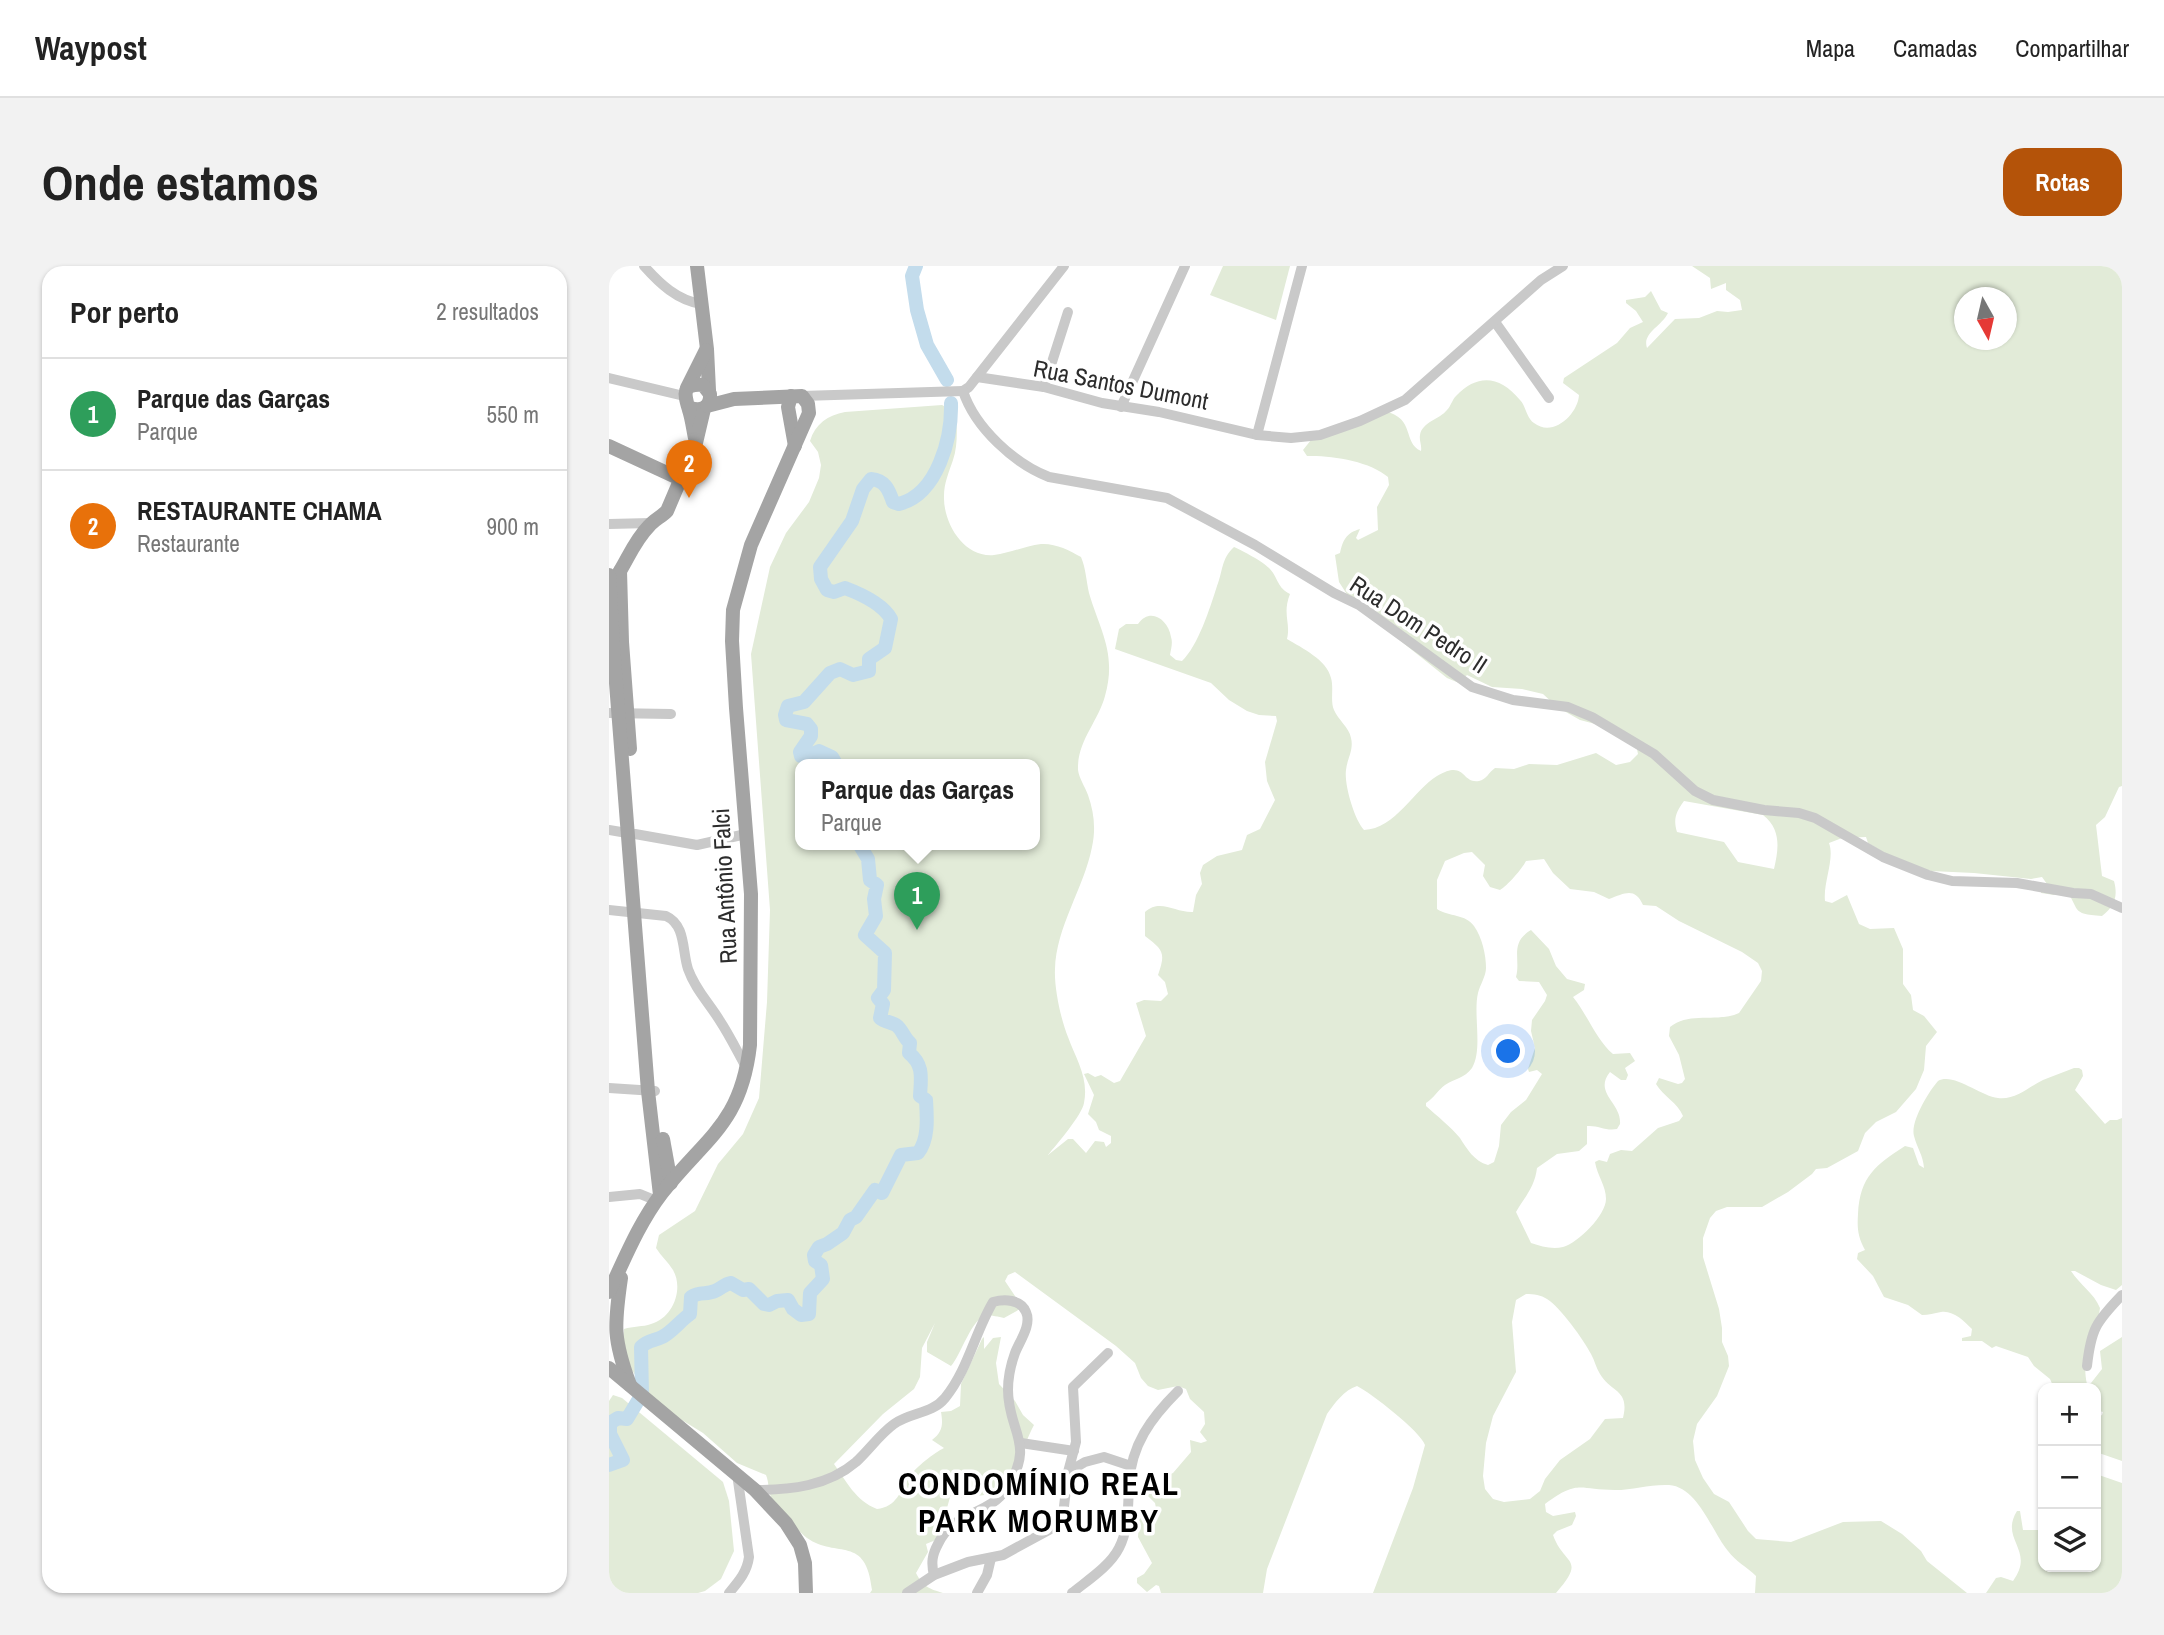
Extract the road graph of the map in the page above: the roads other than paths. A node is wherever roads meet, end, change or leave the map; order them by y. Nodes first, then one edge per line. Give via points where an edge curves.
1 (644, 266) edge
2 (697, 266) edge
3 (1064, 266) edge
4 (1185, 266) edge
5 (1302, 266) edge
6 (1563, 266) edge
7 (701, 303) junction
8 (1068, 312) dead end
9 (1495, 322) junction
10 (707, 349) junction
11 (977, 377) junction
12 (609, 378) edge
13 (1044, 387) junction
14 (963, 391) junction
15 (835, 394) junction
16 (797, 396) junction
17 (770, 397) junction
18 (1549, 398) dead end
19 (699, 399) junction
20 (1121, 407) junction
21 (809, 413) junction
22 (790, 415) junction
23 (1257, 435) junction
24 (609, 446) edge
25 (795, 448) junction
26 (680, 479) junction
27 (651, 523) junction
28 (609, 524) edge
29 (613, 573) edge
30 (619, 713) edge
31 (671, 714) dead end
32 (609, 830) edge
33 (631, 833) junction
34 (746, 834) junction
35 (2122, 908) edge
36 (609, 910) edge
37 (638, 914) junction
38 (747, 1069) junction
39 (609, 1088) edge
40 (652, 1091) junction
41 (666, 1161) junction
42 (690, 1163) junction
43 (671, 1183) junction
44 (609, 1197) edge
45 (659, 1198) junction
46 (623, 1259) junction
47 (609, 1292) edge
48 (2122, 1296) edge
49 (1108, 1353) dead end
50 (2087, 1366) dead end
51 (609, 1368) edge
52 (633, 1388) junction
53 (1178, 1391) dead end
54 (1021, 1443) junction
55 (1074, 1451) junction
56 (1132, 1466) junction
57 (1068, 1472) junction
58 (737, 1474) junction
59 (755, 1490) junction
60 (991, 1558) junction
61 (933, 1575) junction
62 (729, 1593) edge
63 (806, 1593) edge
64 (907, 1593) edge
65 (977, 1593) edge
66 (1072, 1593) edge

1 - 7 street via 680,298
2 - 7 main road
3 - 11 street
4 - 20 street
5 - 23 street
6 - 9 street, Rua Santos Dumont
7 - 10 main road
8 - 13 street
9 - 18 street
9 - 23 street, Rua Santos Dumont via 1405,400 1320,435
10 - 19 main road
10 - 19 main road
11 - 13 street, Rua Santos Dumont
11 - 14 street
12 - 19 street
13 - 20 street, Rua Santos Dumont
14 - 15 street
14 - 35 street, Rua Dom Pedro II via 991,434 1038,473 1167,498 1359,605 1472,687 1514,700 1567,707 1592,717 1654,754 1695,791 1713,800 1815,818 1883,857 1928,875 2091,894
15 - 16 street
15 - 21 street
16 - 17 main road
16 - 21 main road via 808,404
16 - 22 main road via 788,407
17 - 19 main road
17 - 22 main road
19 - 26 main road via 695,443
20 - 23 street, Rua Santos Dumont
21 - 22 main road
21 - 25 main road, Rua Antônio Falci
22 - 25 main road
24 - 26 main road
25 - 34 main road, Rua Antônio Falci via 751,545 733,610
26 - 27 main road via 667,511
27 - 28 street
27 - 29 main road
29 - 30 main road
30 - 31 street
30 - 33 main road
32 - 33 street
33 - 34 street via 697,845
33 - 37 main road
34 - 38 main road, Rua Antônio Falci via 751,894
36 - 37 street
37 - 38 street via 666,916 678,925 694,984
37 - 40 main road
38 - 42 main road, Rua Antônio Falci via 733,1109
39 - 40 street
40 - 41 main road
40 - 45 main road
41 - 42 main road
41 - 43 main road
42 - 43 main road, Rua Antônio Falci
43 - 45 main road, Rua Antônio Falci
44 - 45 street via 640,1194
45 - 46 main road, Rua Antônio Falci
46 - 47 main road, Rua Antônio Falci
46 - 52 main road via 615,1331
48 - 50 street via 2093,1331
49 - 55 street via 1073,1387
51 - 52 main road
52 - 58 main road
53 - 56 street via 1147,1425
54 - 55 street
54 - 59 street via 1008,1390 1026,1312 1019,1303 1005,1300 993,1302 955,1384 935,1408 895,1423 835,1476 806,1486
54 - 61 street via 1018,1464 1006,1490 985,1508 954,1522 940,1539 932,1556
55 - 57 street
56 - 57 street via 1104,1457
56 - 66 street via 1119,1549
57 - 60 street via 1063,1515 1056,1526
58 - 59 main road
58 - 62 street via 749,1557
59 - 63 main road via 800,1545
60 - 61 street
60 - 65 street
61 - 64 street

